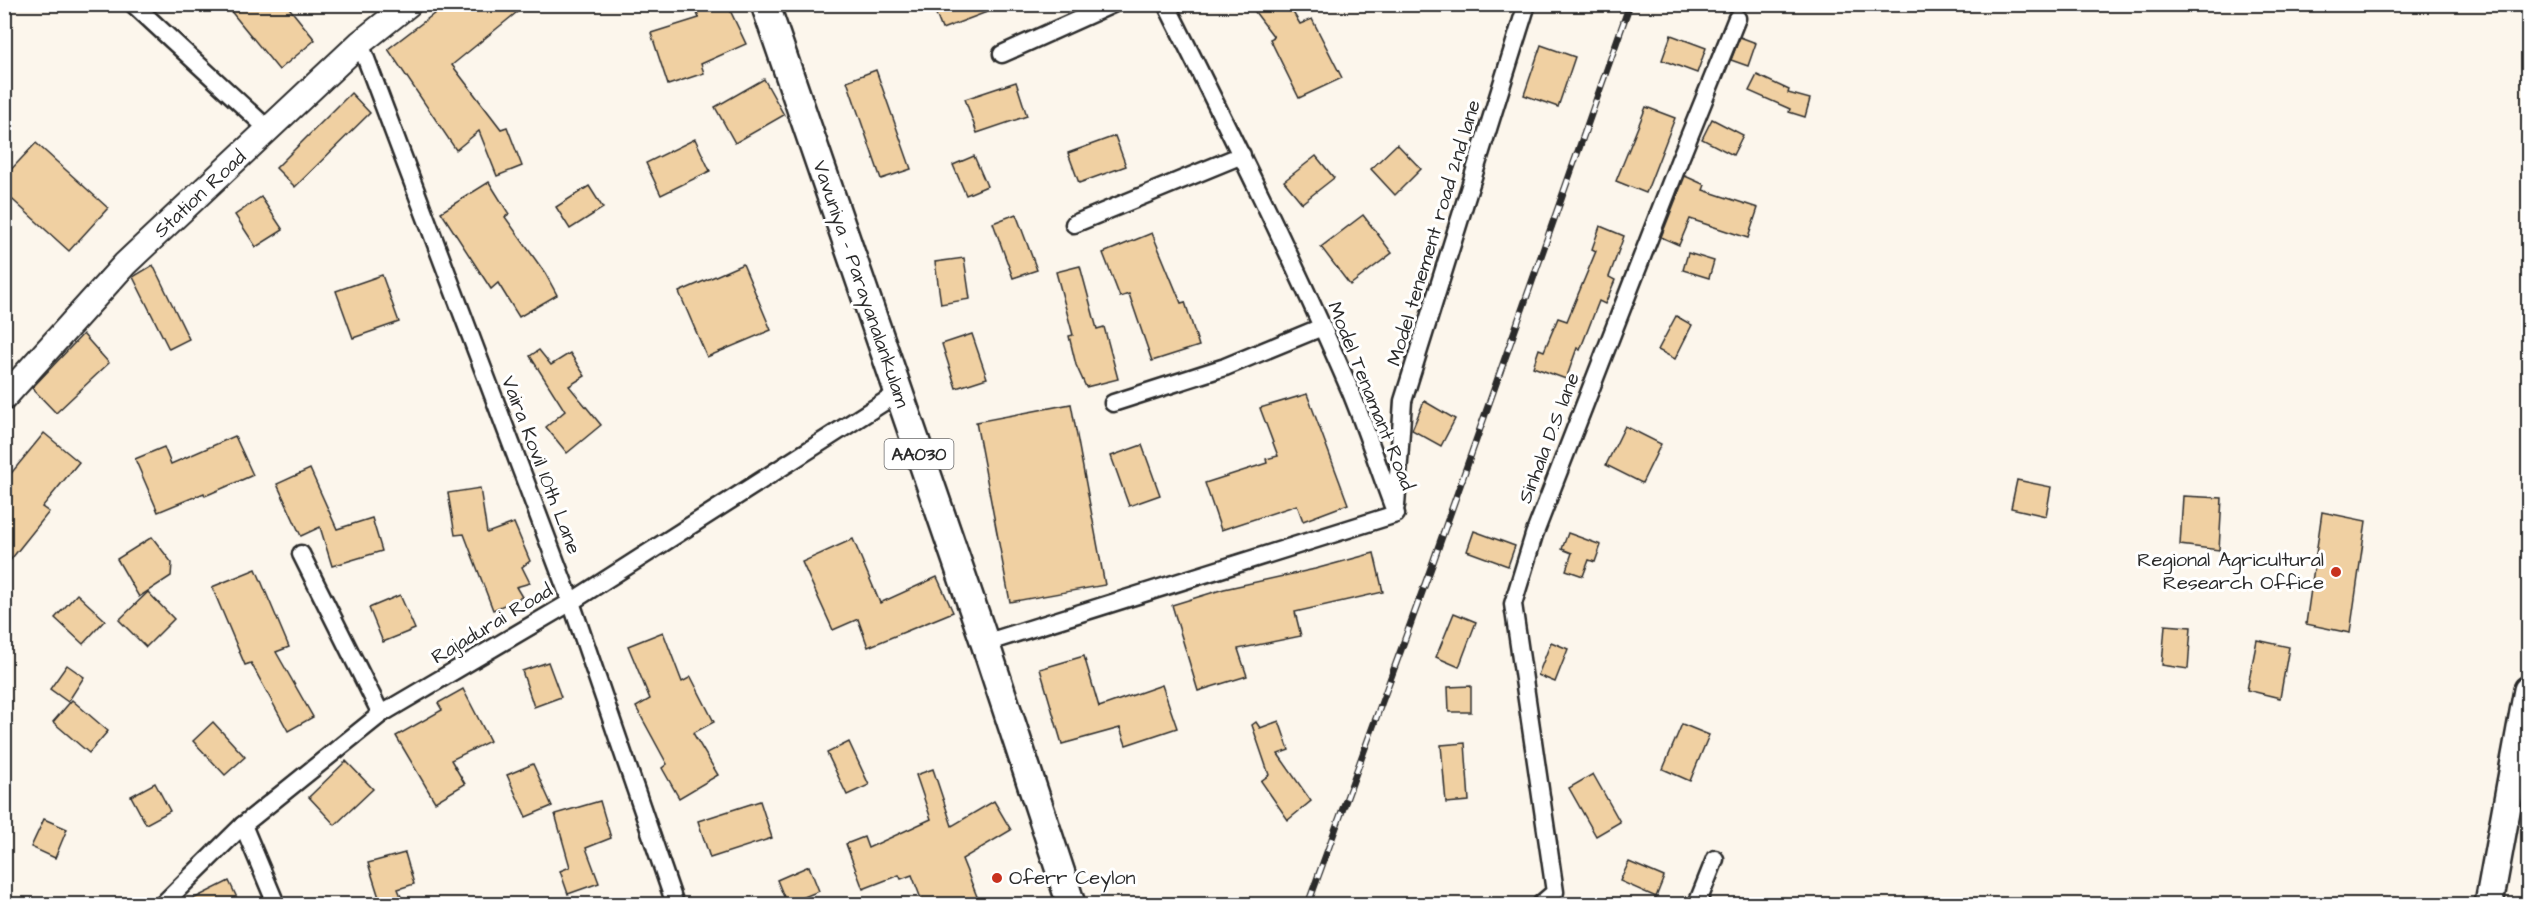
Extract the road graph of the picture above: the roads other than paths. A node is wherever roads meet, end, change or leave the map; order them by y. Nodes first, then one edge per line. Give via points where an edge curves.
1 (133, 4) edge
2 (409, 4) edge
3 (765, 4) edge
4 (1113, 4) edge
5 (1166, 4) edge
6 (1527, 4) edge
7 (1737, 18) dead end
8 (360, 43) junction
9 (1002, 54) dead end
10 (269, 130) junction
11 (1242, 154) junction
12 (1074, 224) dead end
13 (1322, 327) junction
14 (898, 393) junction
15 (4, 398) edge
16 (1113, 403) dead end
17 (1395, 514) junction
18 (301, 554) dead end
19 (570, 602) junction
20 (985, 643) junction
21 (2529, 690) edge
22 (381, 714) junction
23 (243, 825) junction
24 (1715, 859) dead end
25 (1560, 898) edge
26 (162, 904) edge
27 (276, 904) edge
28 (675, 904) edge
29 (1071, 904) edge
30 (1541, 904) edge
31 (1697, 904) edge
32 (2489, 904) edge

1 - 10 street
2 - 8 main road, Station Road
3 - 14 highway, Vavuniya - Parayanalankulam / AA030
4 - 9 street
5 - 11 street, Model Tenamant Road
6 - 17 street, Model tenement road 2nd lane via 1403,401
7 - 25 street, Sinhala D.S lane via 1534,535 1513,604
8 - 10 main road, Station Road
8 - 19 street, Vaira Kovil 10th Lane
10 - 15 main road, Station Road via 125,264
11 - 12 street
11 - 13 street, Model Tenamant Road
13 - 16 street via 1225,367
13 - 17 street, Model Tenamant Road via 1351,393
14 - 19 street, Rajadurai Road
14 - 20 highway, Vavuniya - Parayanalankulam / AA030
17 - 20 street, Model Tenamant Road
18 - 22 street
19 - 22 street, Rajadurai Road
19 - 28 street, Vaira Kovil 10th Lane
20 - 29 highway, Vavuniya - Parayanalankulam / AA030
21 - 32 highway
22 - 23 street, Rajadurai Road
23 - 26 street, Rajadurai Road
23 - 27 street
24 - 31 street
25 - 30 street, Sinhala D.S lane

